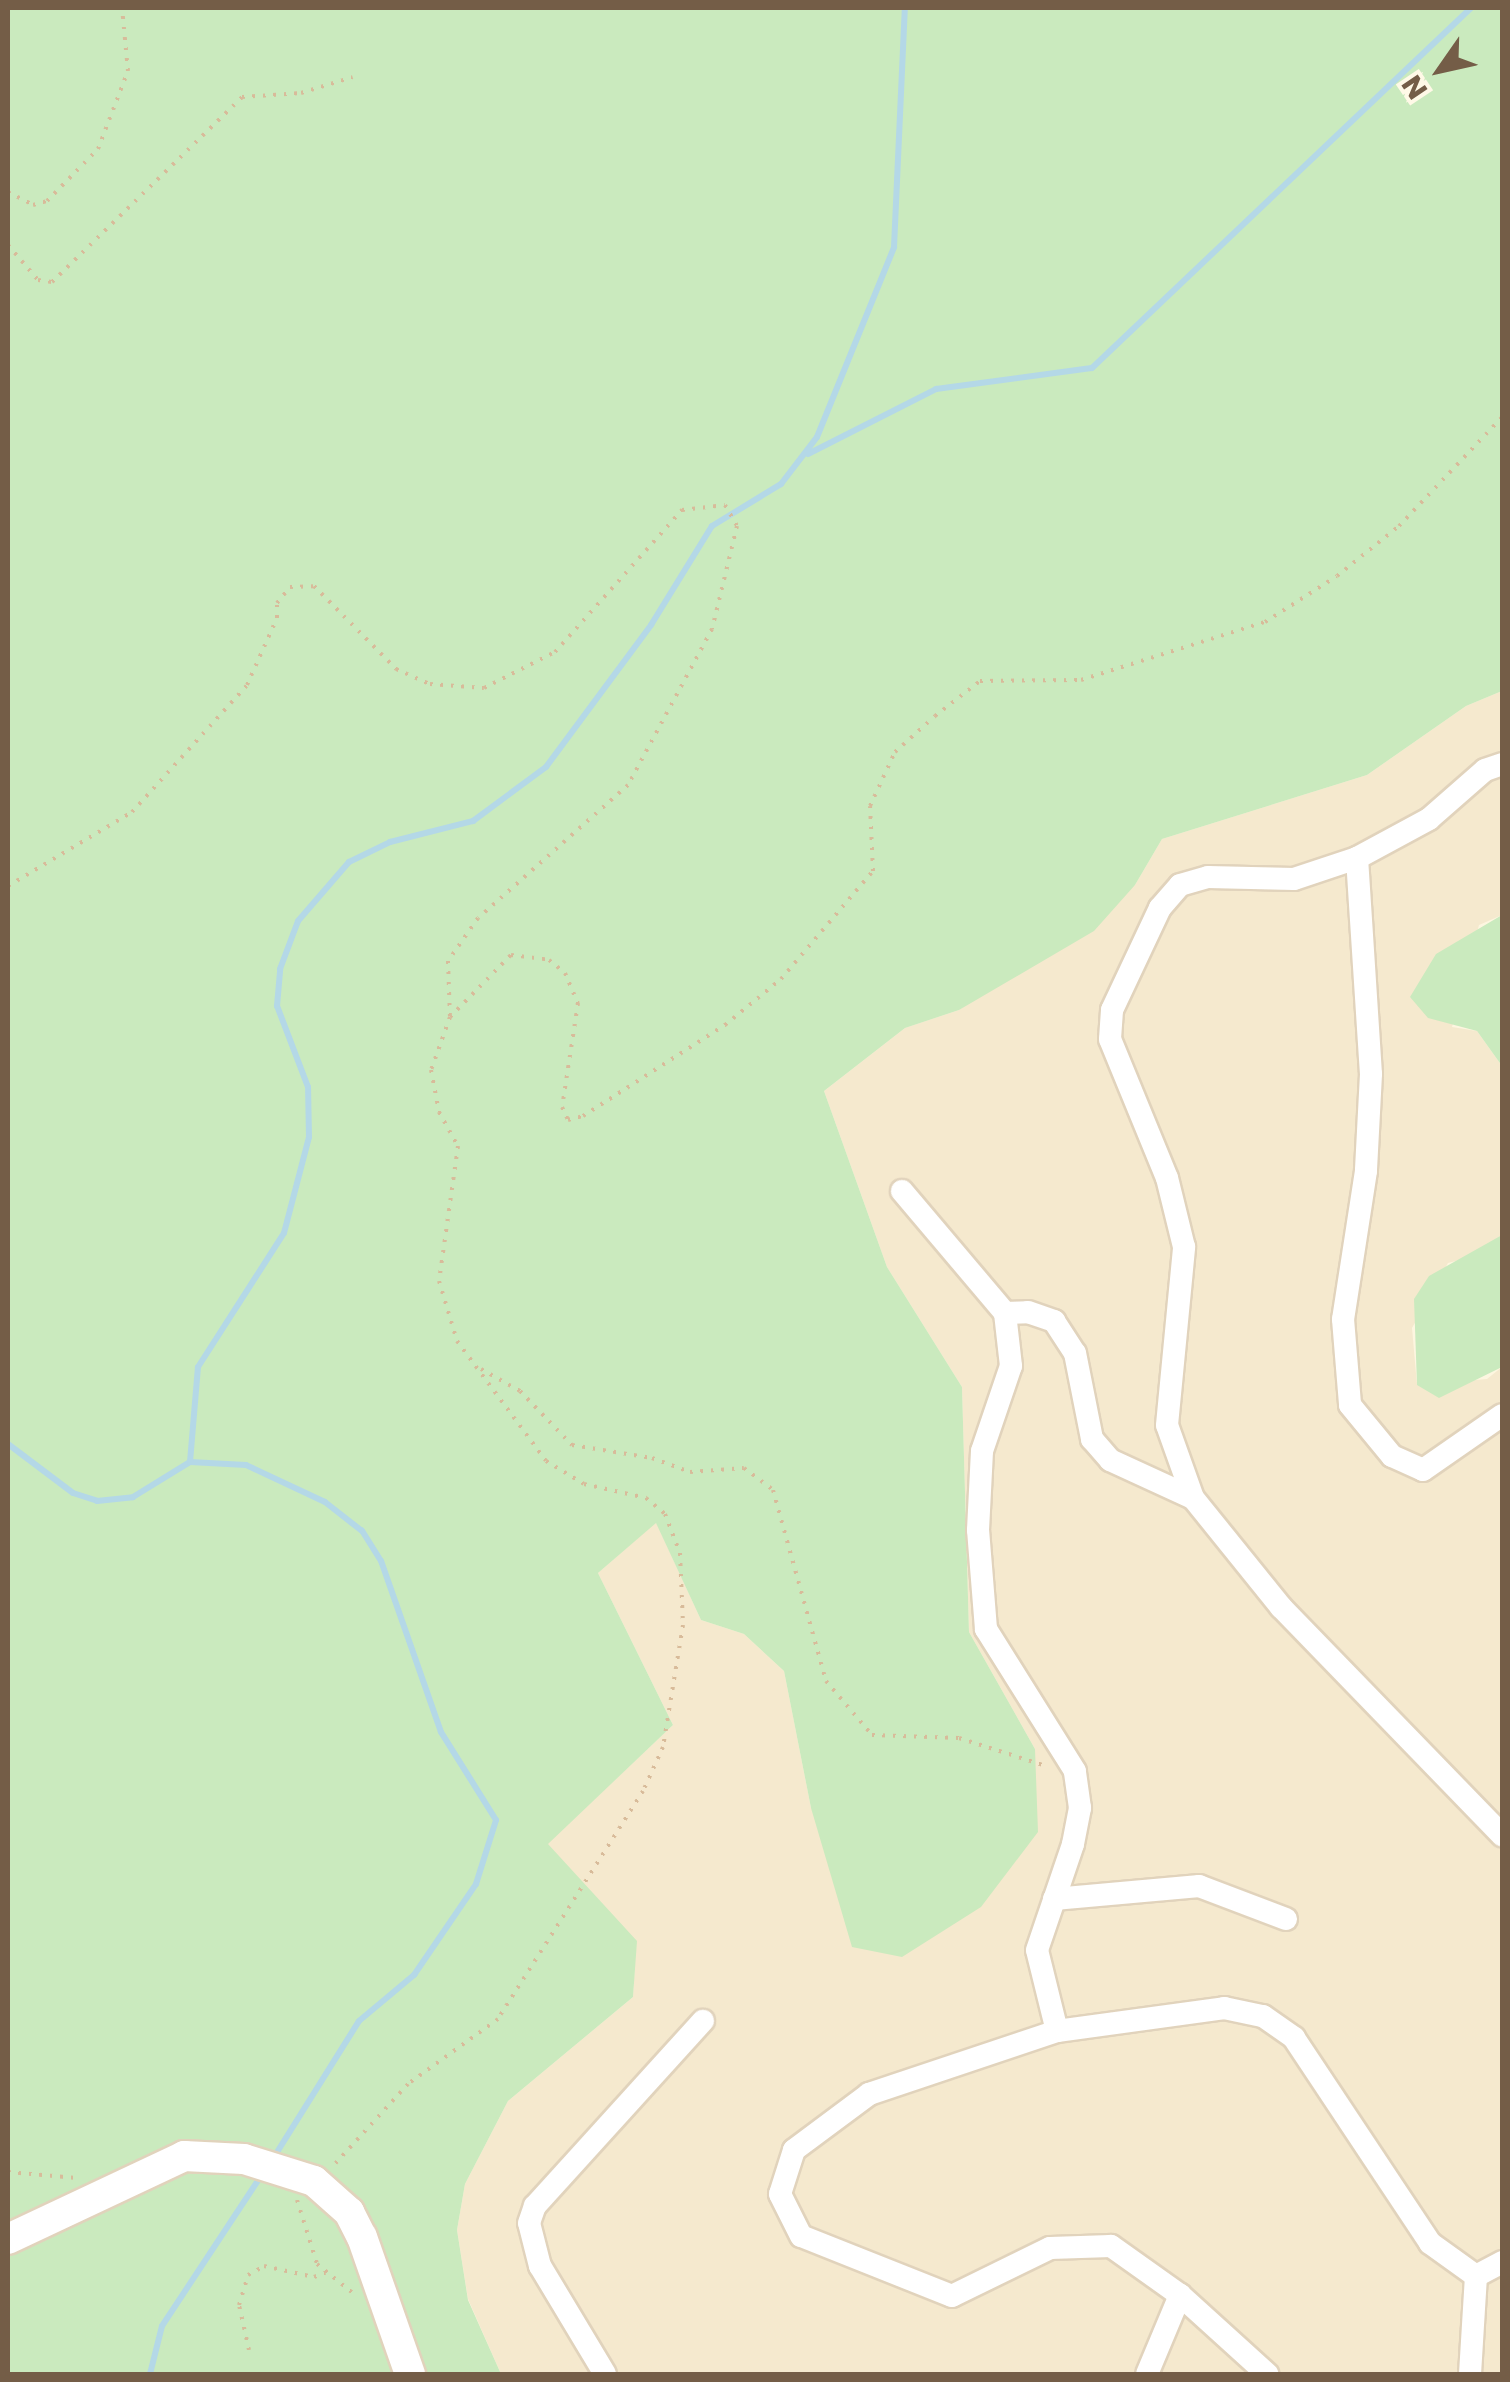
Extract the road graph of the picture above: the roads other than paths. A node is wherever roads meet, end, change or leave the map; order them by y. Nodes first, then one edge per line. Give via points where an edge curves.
1 (1502, 764) edge
2 (1358, 858) junction
3 (902, 1191) dead end
4 (1006, 1313) junction
5 (1502, 1415) edge
6 (1193, 1498) junction
7 (1502, 1835) edge
8 (1054, 1899) junction
9 (1286, 1919) dead end
10 (703, 2021) dead end
11 (1057, 2032) junction
12 (8, 2239) edge
13 (1502, 2262) edge
14 (1476, 2276) junction
15 (1180, 2295) junction
16 (410, 2374) edge
17 (605, 2374) edge
18 (1147, 2374) edge
19 (1267, 2374) edge
20 (1470, 2374) edge

1 - 2 street via 1485,770 1429,819
2 - 5 street via 1370,1074 1366,1171 1343,1319 1350,1405 1392,1456 1423,1470
2 - 6 street via 1294,879 1208,877 1180,885 1160,908 1112,1010 1110,1039 1118,1066 1167,1178 1184,1248 1167,1425
3 - 4 street
4 - 6 street via 1054,1321 1074,1352 1092,1439 1110,1460
4 - 8 street via 1011,1366 982,1450 978,1530 986,1628 1075,1770 1080,1808
6 - 7 street via 1281,1608
8 - 9 street via 1199,1886
8 - 11 street via 1037,1950
10 - 17 street via 535,2206 529,2223 540,2266
11 - 14 street via 1224,2008 1264,2016 1294,2038 1430,2243
11 - 15 street via 895,2080 846,2108 794,2150 780,2194 786,2217 802,2236 952,2296 1024,2258 1078,2244 1111,2246
12 - 16 street via 184,2156 244,2159 306,2179 348,2212
13 - 14 street
14 - 20 street
15 - 18 street
15 - 19 street

